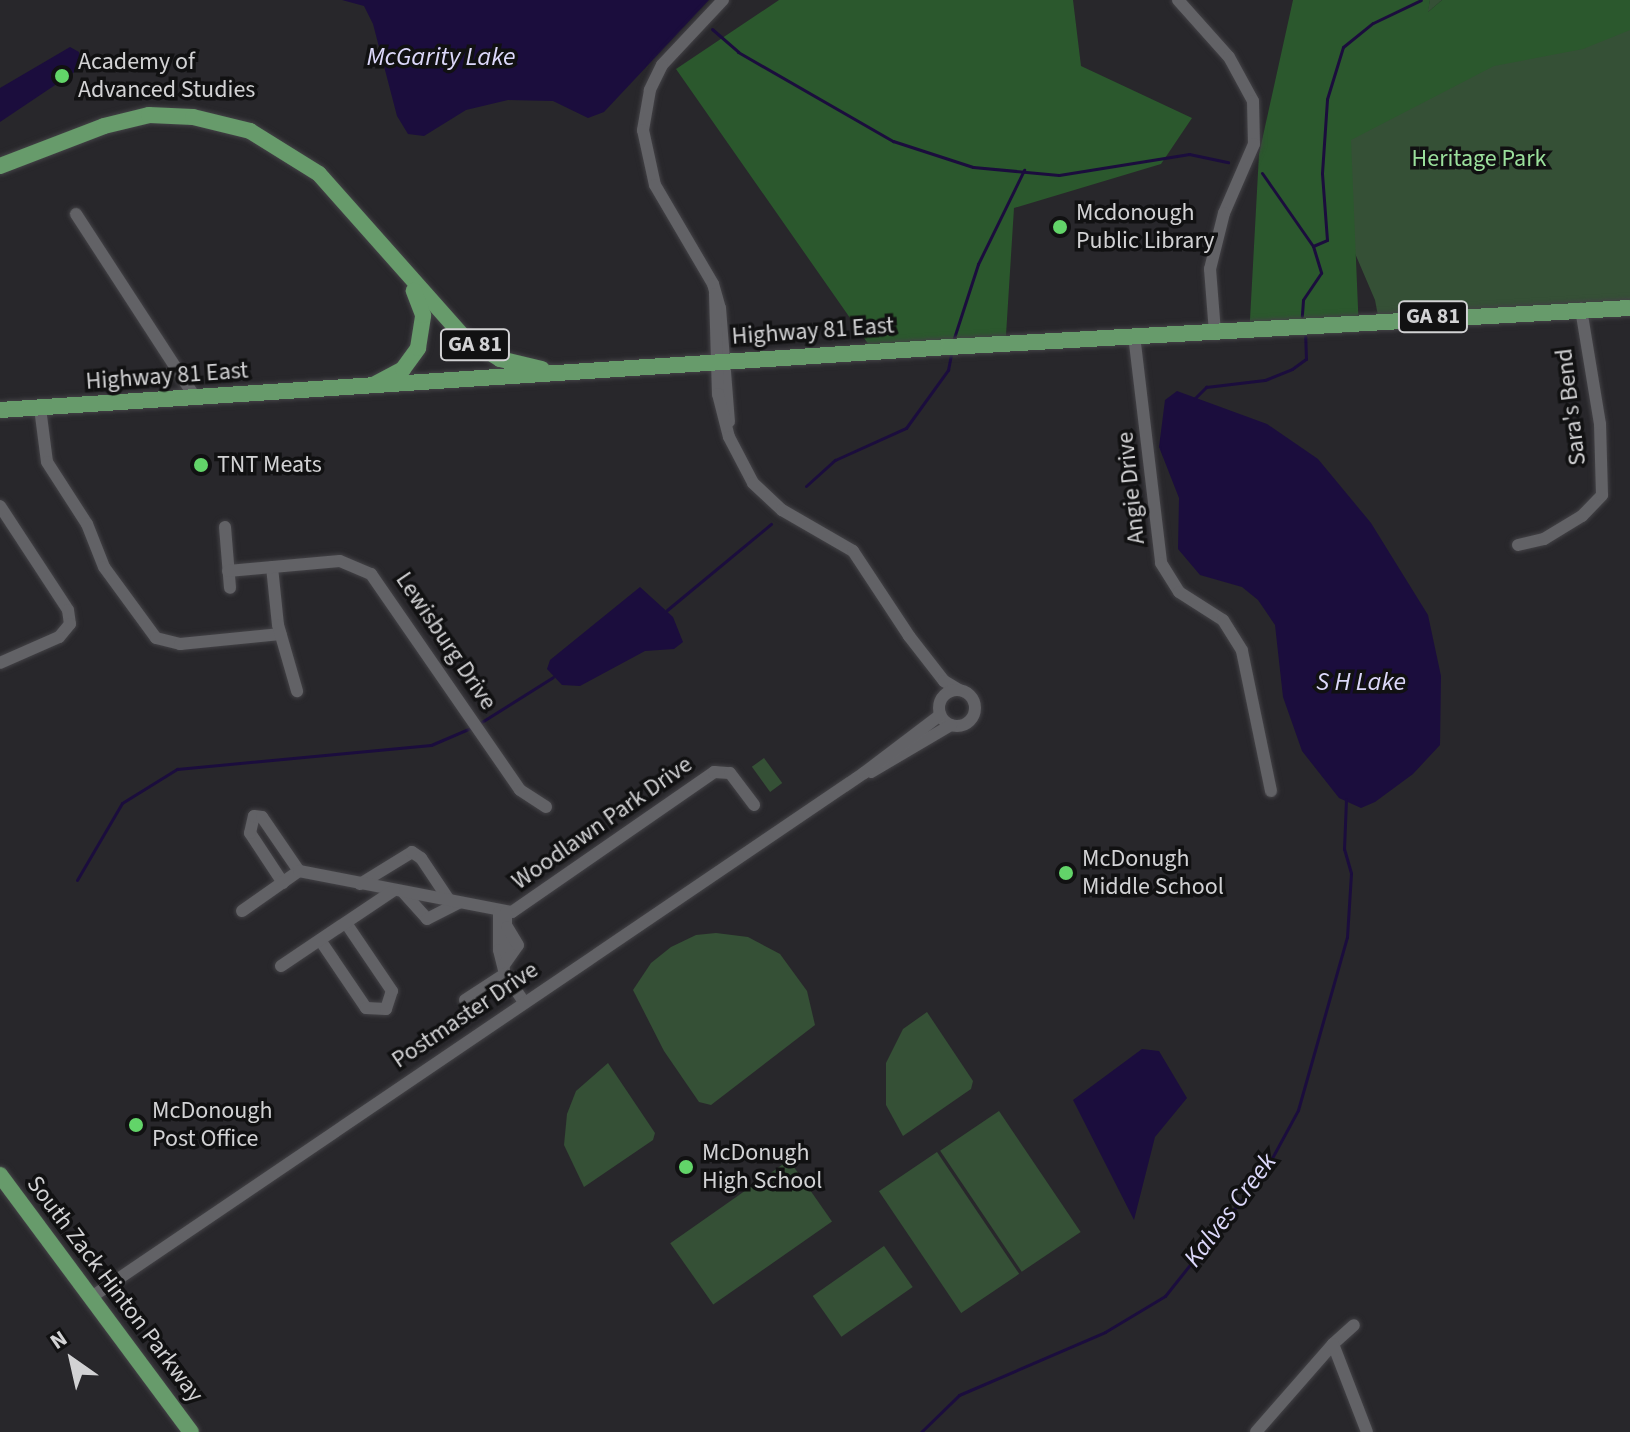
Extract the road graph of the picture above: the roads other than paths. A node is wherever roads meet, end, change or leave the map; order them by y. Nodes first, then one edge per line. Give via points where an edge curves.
1 (723, 0) edge
2 (1178, 0) edge
3 (0, 166) edge
4 (76, 214) dead end
5 (408, 278) junction
6 (1630, 308) edge
7 (1581, 309) junction
8 (1215, 332) junction
9 (1134, 335) junction
10 (720, 361) junction
11 (565, 373) junction
12 (366, 388) junction
13 (195, 397) junction
14 (40, 408) junction
15 (0, 410) edge
16 (0, 506) edge
17 (225, 527) dead end
18 (1518, 545) dead end
19 (272, 567) junction
20 (228, 571) junction
21 (230, 588) dead end
22 (281, 634) junction
23 (909, 636) junction
24 (0, 664) edge
25 (959, 690) junction
26 (297, 691) dead end
27 (940, 708) junction
28 (951, 725) junction
29 (864, 773) junction
30 (1271, 791) dead end
31 (754, 805) dead end
32 (546, 807) dead end
33 (299, 871) junction
34 (283, 883) junction
35 (360, 884) junction
36 (399, 891) junction
37 (454, 901) junction
38 (242, 911) dead end
39 (503, 912) junction
40 (346, 923) junction
41 (320, 940) junction
42 (281, 966) dead end
43 (505, 969) junction
44 (465, 1000) dead end
45 (524, 1002) junction
46 (0, 1175) edge
47 (93, 1296) junction
48 (1354, 1325) dead end
49 (1333, 1344) junction
50 (191, 1432) edge
51 (1256, 1432) edge
52 (1367, 1432) edge

1 - 10 street via 662,65 650,90 643,130 655,185 709,273
2 - 8 street via 1229,57 1253,101 1254,144 1224,213 1210,269
3 - 5 main road, GA 81 via 104,126 149,115 222,123 271,141 319,174
4 - 13 street
5 - 11 main road, GA 81 via 452,326 485,351
5 - 12 main road via 423,315 418,348 403,369
6 - 7 main road, Highway 81 East / GA 81
7 - 8 main road, Highway 81 East / GA 81
7 - 18 street, Sara's Bend via 1600,424 1602,495 1582,516 1544,539
8 - 9 main road, Highway 81 East / GA 81
9 - 10 main road, Highway 81 East / GA 81
9 - 30 street, Angie Drive via 1161,563 1179,592 1223,620 1242,651
10 - 11 main road, Highway 81 East / GA 81
10 - 23 street via 729,437 753,483 771,502 853,551
11 - 12 main road, Highway 81 East / GA 81
12 - 13 main road, Highway 81 East / GA 81
13 - 14 main road, Highway 81 East / GA 81
14 - 15 main road, Highway 81 East / GA 81
14 - 22 street via 47,462 91,530 104,567 156,638 180,644
16 - 24 street via 68,610 70,624 59,637
17 - 20 street
19 - 20 street, Lewisburg Drive
19 - 22 street
19 - 32 street, Lewisburg Drive via 346,562 376,578 520,790
20 - 21 street
22 - 26 street
23 - 25 street via 944,681
23 - 27 street via 934,679
25 - 27 street
25 - 28 street via 974,700 974,714 966,724
27 - 28 street
27 - 29 street
28 - 29 street via 877,771
29 - 45 street, Postmaster Drive
31 - 39 street, Woodlawn Park Drive via 730,773 714,772 535,900
33 - 34 street
33 - 34 street via 262,817 254,815 249,832
33 - 35 street, Woodlawn Park Drive
34 - 38 street
35 - 36 street, Woodlawn Park Drive
35 - 37 street via 412,852
36 - 37 street, Woodlawn Park Drive
36 - 37 street via 424,919 436,918
36 - 40 street
37 - 39 street, Woodlawn Park Drive
39 - 43 street, Woodlawn Park Drive
39 - 43 street, Woodlawn Park Drive via 499,950
40 - 41 street
40 - 41 street via 392,991 385,1010 366,1008
41 - 42 street
43 - 44 street
43 - 45 street, Woodlawn Park Drive
45 - 47 street, Postmaster Drive
46 - 47 main road, South Zack Hinton Parkway
47 - 50 main road, South Zack Hinton Parkway
48 - 49 street
49 - 51 street
49 - 52 street

